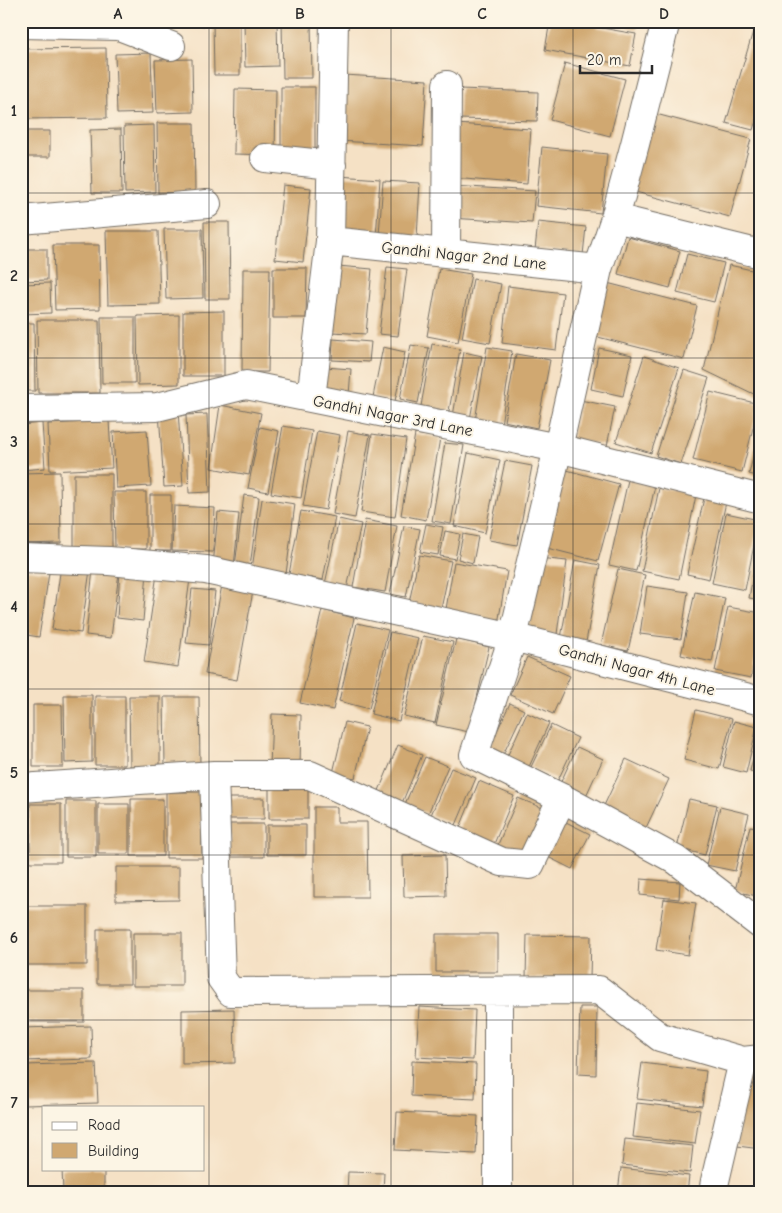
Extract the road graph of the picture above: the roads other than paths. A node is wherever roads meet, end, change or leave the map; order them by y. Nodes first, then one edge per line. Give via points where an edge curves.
1 (334, 21) edge
2 (666, 21) edge
3 (21, 24) edge
4 (172, 46) dead end
5 (447, 84) dead end
6 (265, 158) dead end
7 (332, 165) junction
8 (207, 204) dead end
9 (615, 218) junction
10 (21, 220) edge
11 (330, 240) junction
12 (446, 253) junction
13 (761, 254) edge
14 (598, 269) junction
15 (311, 398) junction
16 (21, 409) edge
17 (558, 448) junction
18 (761, 498) edge
19 (21, 558) edge
20 (513, 637) junction
21 (761, 701) edge
22 (214, 775) junction
23 (21, 788) edge
24 (562, 798) junction
25 (761, 925) edge
26 (498, 991) junction
27 (752, 1060) edge
28 (498, 1192) edge
29 (714, 1192) edge

1 - 7 street
2 - 9 street
3 - 4 street via 119,26
5 - 12 street
6 - 7 street
7 - 11 street
8 - 10 street
9 - 13 street
9 - 14 street
11 - 12 street, Gandhi Nagar 2nd Lane
11 - 15 street
12 - 14 street, Gandhi Nagar 2nd Lane
14 - 17 street
15 - 16 street, Gandhi Nagar 3rd Lane via 246,385 157,407
15 - 17 street, Gandhi Nagar 3rd Lane
17 - 18 street, Gandhi Nagar 3rd Lane
17 - 20 street
19 - 20 street, Gandhi Nagar 4th Lane via 109,561 206,570
20 - 21 street, Gandhi Nagar 4th Lane
20 - 24 street via 474,755
22 - 23 street
22 - 24 street via 310,775 502,862 530,864
22 - 26 street via 221,978 231,992
24 - 25 street via 676,860
26 - 27 street via 599,990 660,1037
26 - 28 street
27 - 29 street

